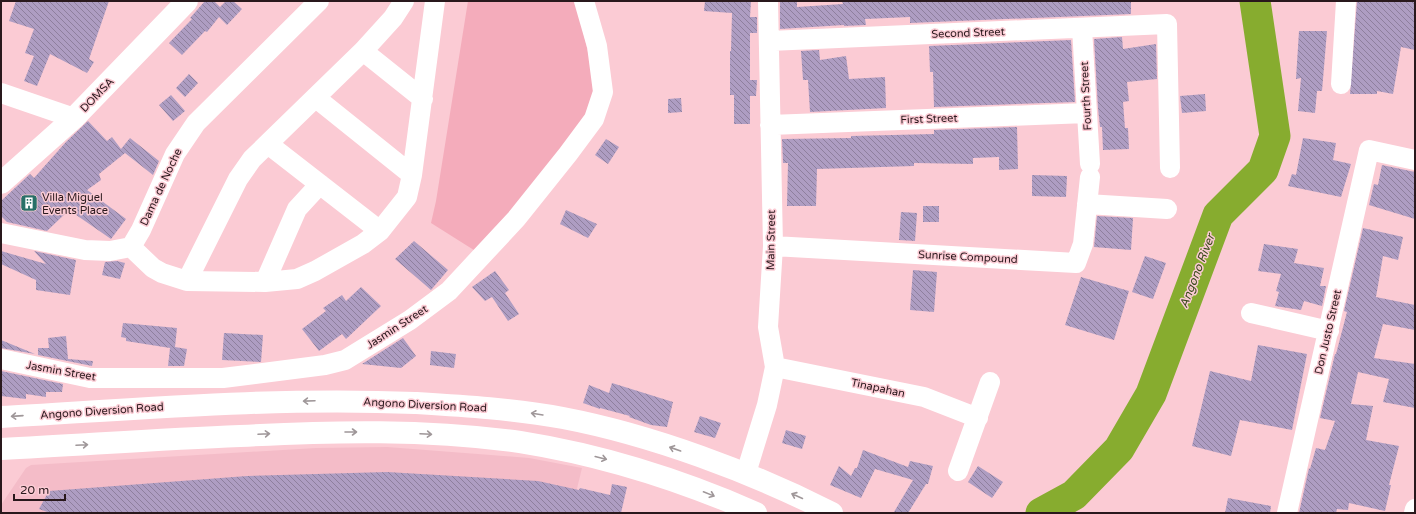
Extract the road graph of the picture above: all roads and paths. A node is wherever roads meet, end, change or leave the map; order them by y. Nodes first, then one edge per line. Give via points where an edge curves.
1 (187, 1) edge
2 (319, 1) edge
3 (404, 1) edge
4 (435, 1) edge
5 (584, 1) edge
6 (768, 1) edge
7 (1346, 1) edge
8 (1082, 28) junction
9 (768, 41) junction
10 (363, 51) junction
11 (1341, 84) dead end
12 (1, 93) edge
13 (316, 98) junction
14 (423, 99) junction
15 (1087, 113) junction
16 (74, 118) junction
17 (770, 125) junction
18 (268, 144) junction
19 (1415, 160) edge
20 (1170, 168) dead end
21 (1090, 171) joint
22 (412, 175) junction
23 (1, 183) edge
24 (320, 184) junction
25 (1087, 204) junction
26 (1167, 209) dead end
27 (380, 231) junction
28 (1, 233) edge
29 (773, 246) junction
30 (130, 247) junction
31 (187, 281) junction
32 (265, 282) junction
33 (1251, 313) dead end
34 (1329, 331) junction
35 (1, 359) edge
36 (775, 367) junction
37 (990, 382) dead end
38 (1, 417) edge
39 (978, 418) junction
40 (575, 420) junction
41 (1, 449) edge
42 (569, 452) junction
43 (958, 470) dead end
44 (746, 473) junction
45 (734, 503) junction
46 (1415, 509) edge
47 (756, 513) edge
48 (832, 513) edge
49 (1287, 513) edge
50 (1414, 513) edge

1 - 16 main road, DOMSA
2 - 30 street, Dama de Noche via 196,123 175,154 141,230
3 - 10 street via 393,18
4 - 14 street
5 - 35 street, Jasmin Street via 597,46 603,92 594,119 516,220 449,291 410,320 345,360 325,365 223,378 90,378
6 - 9 street, Main Street
7 - 11 street
8 - 9 street, Second Street
8 - 15 street, Fourth Street
8 - 20 street, Second Street via 1167,24
9 - 17 street, Main Street
10 - 13 street
10 - 14 street
12 - 16 street
13 - 18 street
13 - 22 street
14 - 22 street
15 - 17 street, First Street
15 - 21 street, Fourth Street
16 - 23 main road, DOMSA
17 - 29 street, Main Street
18 - 24 street
18 - 31 street via 252,159 238,179
19 - 34 street, Don Justo Street via 1370,150
21 - 25 street, Sunrise Compound
22 - 27 street via 407,197
24 - 27 street
24 - 32 street via 297,209
25 - 26 street
25 - 29 street, Sunrise Compound via 1083,244 1076,263
27 - 32 street via 363,244 297,279
28 - 30 street via 84,250 110,251
29 - 36 street, Main Street via 768,327
30 - 31 street via 153,268
31 - 32 street
33 - 34 street
34 - 49 street, Don Justo Street
36 - 39 street, Tinapahan via 924,397
36 - 44 street, Main Street via 767,405
37 - 39 street
40 -> 38 main road, Angono Diversion Road via 460,405 348,400 210,404
39 - 43 street
40 - 42 main road
44 -> 40 main road, Angono Diversion Road
41 -> 42 main road via 263,434 367,432 444,434 521,442
42 -> 45 main road via 633,467
44 - 45 main road
48 -> 44 main road, Angono Diversion Road
45 - 47 main road
46 - 50 street

